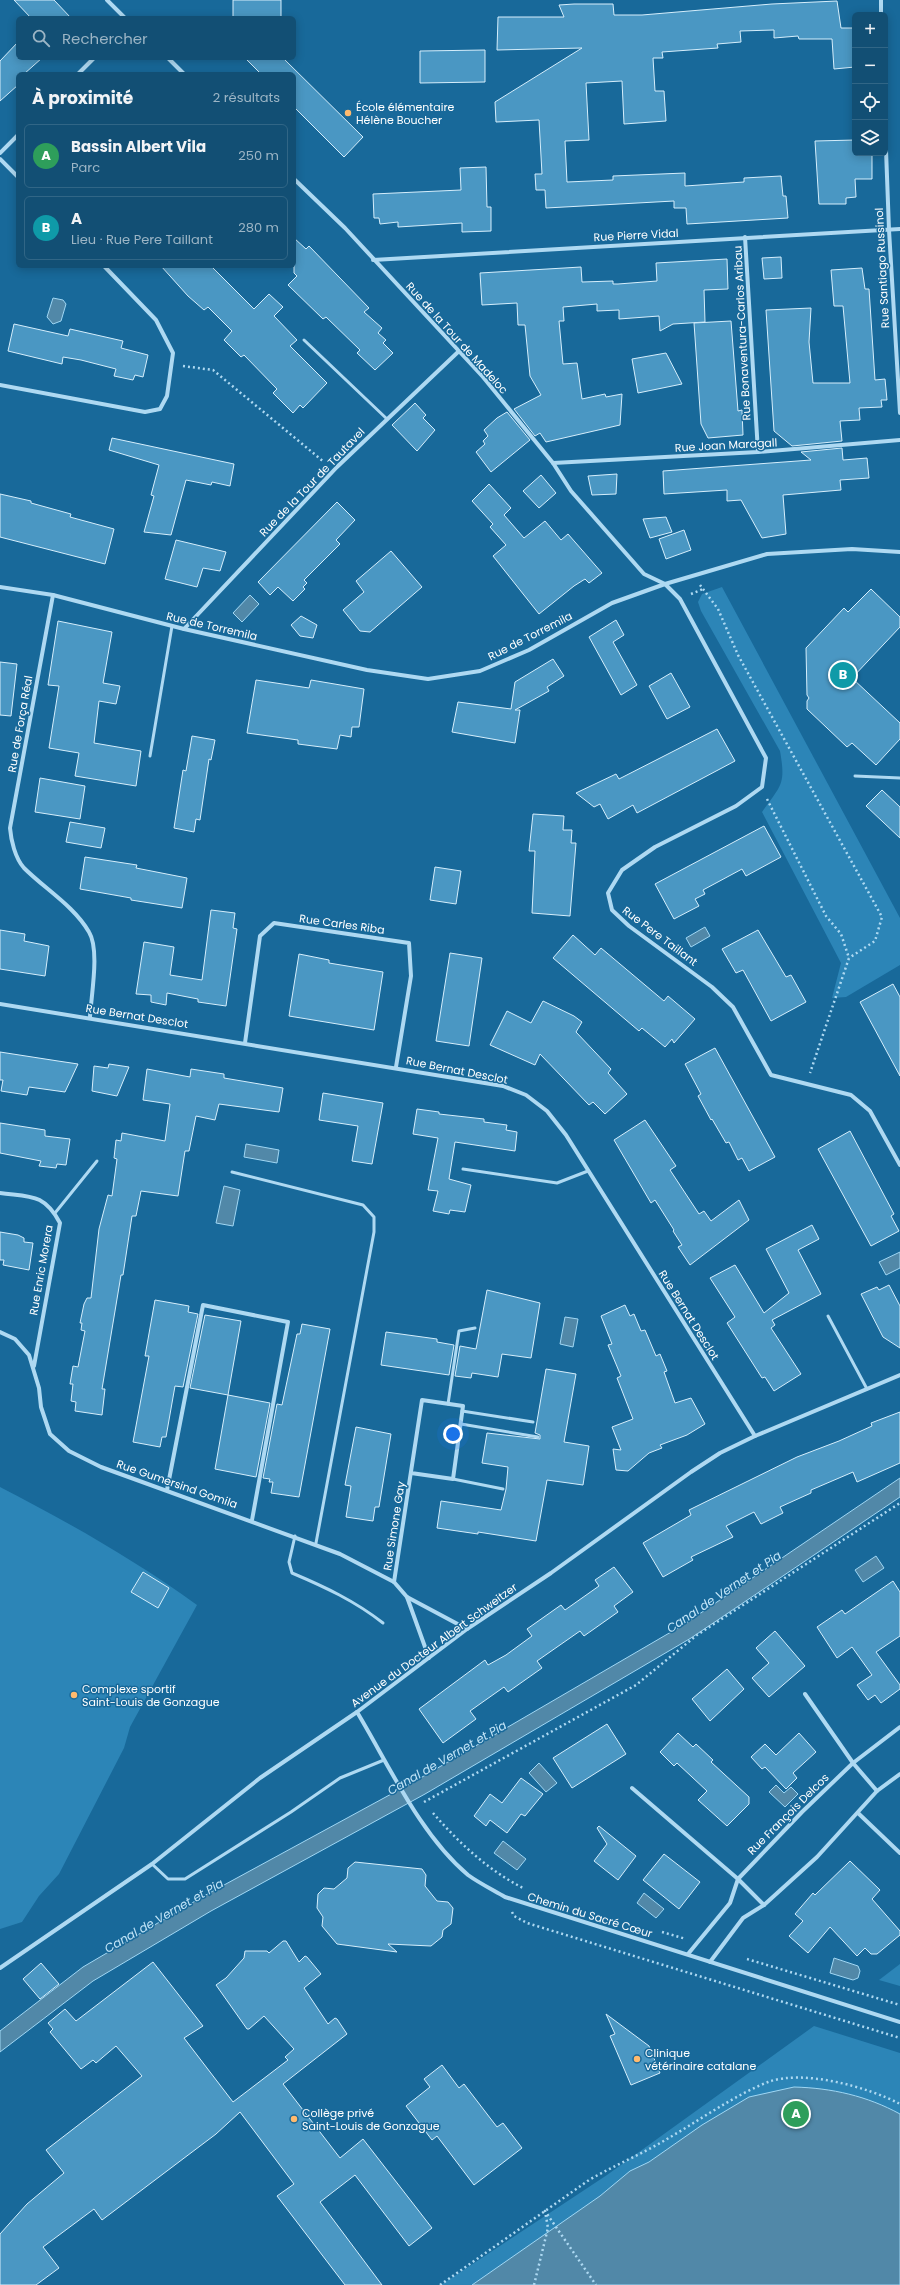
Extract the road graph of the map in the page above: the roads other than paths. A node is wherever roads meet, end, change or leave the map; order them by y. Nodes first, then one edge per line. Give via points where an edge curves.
1 (107, 0) edge
2 (881, 0) edge
3 (881, 12) edge
4 (123, 16) edge
5 (92, 60) edge
6 (170, 60) edge
7 (80, 72) edge
8 (182, 72) edge
9 (16, 137) edge
10 (0, 153) edge
11 (886, 156) edge
12 (0, 159) edge
13 (16, 175) edge
14 (296, 181) edge
15 (900, 229) edge
16 (889, 230) junction
17 (745, 237) junction
18 (372, 260) junction
19 (106, 268) edge
20 (304, 340) dead end
21 (458, 352) junction
22 (0, 385) edge
23 (900, 413) edge
24 (387, 419) junction
25 (900, 440) edge
26 (758, 452) junction
27 (553, 463) junction
28 (900, 552) edge
29 (665, 584) junction
30 (0, 587) edge
31 (53, 595) junction
32 (172, 626) junction
33 (184, 629) junction
34 (150, 756) dead end
35 (855, 776) dead end
36 (900, 778) edge
37 (0, 1004) edge
38 (90, 1017) junction
39 (245, 1043) junction
40 (396, 1067) junction
41 (97, 1160) dead end
42 (900, 1165) edge
43 (463, 1169) dead end
44 (588, 1171) junction
45 (232, 1172) dead end
46 (0, 1193) edge
47 (54, 1213) junction
48 (828, 1316) dead end
49 (475, 1328) dead end
50 (0, 1332) edge
51 (34, 1367) junction
52 (900, 1375) edge
53 (867, 1390) junction
54 (448, 1404) junction
55 (462, 1411) junction
56 (533, 1422) dead end
57 (461, 1424) junction
58 (754, 1436) junction
59 (538, 1437) dead end
60 (411, 1473) junction
61 (453, 1479) junction
62 (503, 1489) dead end
63 (167, 1490) junction
64 (252, 1520) junction
65 (295, 1536) junction
66 (316, 1543) junction
67 (394, 1582) junction
68 (407, 1597) junction
69 (383, 1623) dead end
70 (467, 1629) junction
71 (429, 1658) junction
72 (805, 1694) dead end
73 (357, 1712) junction
74 (900, 1727) edge
75 (385, 1759) junction
76 (852, 1763) junction
77 (900, 1774) edge
78 (632, 1788) dead end
79 (877, 1791) junction
80 (858, 1813) junction
81 (900, 1853) edge
82 (152, 1864) junction
83 (738, 1879) junction
84 (764, 1905) junction
85 (688, 1954) junction
86 (710, 1962) junction
87 (0, 1968) edge
88 (900, 2022) edge

1 - 4 street
2 - 3 street
5 - 7 street
6 - 8 street
9 - 10 street
11 - 16 street, Rue Santiago Russinol
12 - 13 street
14 - 18 street, Rue de la Tour de Madeloc via 345,228
15 - 16 street, Rue Pierre Vidal
16 - 17 street, Rue Pierre Vidal
16 - 23 street, Rue Santiago Russinol
17 - 18 street, Rue Pierre Vidal
17 - 26 street, Rue Bonaventura-Carlos Aribau
18 - 21 street, Rue de la Tour de Madeloc
19 - 22 street via 156,320 173,353 167,396 160,409 145,412
20 - 24 lane
21 - 24 street, Rue de la Tour de Tautavel
21 - 27 street, Rue de la Tour de Madeloc via 483,377
24 - 33 street, Rue de la Tour de Tautavel via 334,470
25 - 26 street, Rue Joan Maragall
26 - 27 street, Rue Joan Maragall
27 - 29 street, Rue de la Tour de Madeloc via 571,491 644,574
28 - 29 street, Rue de Torremila via 852,549 767,554
29 - 33 street, Rue de Torremila via 612,603 529,650 480,671 428,679 368,670
29 - 42 street, Rue Pere Taillant via 680,599 766,758 762,787 736,806 655,847 622,870 608,893 612,910 629,926 712,987 733,1007 771,1075 851,1095 870,1111
30 - 31 street, Rue de Torremila
31 - 32 street, Rue de Torremila
31 - 38 street, Rue de Força Réal via 10,828 11,839 23,867 71,910 90,933 94,951
32 - 33 street, Rue de Torremila
32 - 34 lane
35 - 36 lane
37 - 38 street, Rue Bernat Desclot
38 - 39 street, Rue Bernat Desclot
39 - 40 street, Rue Bernat Desclot
39 - 40 street, Rue Carles Riba via 260,936 274,923 409,943 411,976
40 - 44 street, Rue Bernat Desclot via 503,1086 526,1095 547,1111 566,1135
41 - 47 lane
43 - 44 lane via 557,1183
44 - 58 street, Rue Bernat Desclot
45 - 66 lane via 363,1205 374,1217 374,1232
46 - 47 street, Rue Enric Morera via 38,1198 52,1208
47 - 51 street, Rue Enric Morera via 60,1223
48 - 53 lane
49 - 54 lane via 459,1331
50 - 51 street, Rue Gumersind Gomila via 15,1339 29,1355
51 - 63 street, Rue Gumersind Gomila via 41,1407 50,1434 69,1451 101,1467
52 - 53 street, Avenue du Docteur Albert Schweitzer
53 - 58 street, Avenue du Docteur Albert Schweitzer
54 - 55 street, Rue Simone Gay via 463,1406
54 - 60 street, Rue Simone Gay via 422,1400
55 - 56 lane
55 - 57 street
57 - 59 lane
57 - 61 street
58 - 70 street, Avenue du Docteur Albert Schweitzer via 720,1453 691,1472 551,1573
60 - 61 street, Rue Simone Gay
60 - 67 street, Rue Simone Gay
61 - 62 lane
63 - 64 street, Rue Gumersind Gomila
63 - 64 street via 203,1305 288,1322
64 - 65 street, Rue Gumersind Gomila
65 - 66 street, Rue Gumersind Gomila
65 - 69 lane via 289,1562 292,1573 333,1590 365,1608
66 - 67 street, Rue Gumersind Gomila
67 - 68 street, Rue Gumersind Gomila
68 - 70 street, Rue Gumersind Gomila
68 - 71 street, Rue Gumersind Gomila
70 - 71 street, Avenue du Docteur Albert Schweitzer
71 - 73 street, Avenue du Docteur Albert Schweitzer
72 - 76 street
73 - 75 street, Chemin du Sacré Cœur
73 - 82 street, Avenue du Docteur Albert Schweitzer via 260,1778
74 - 76 street, Rue François Delcos
75 - 82 lane via 340,1778 291,1812 185,1878 168,1879
75 - 85 street, Chemin du Sacré Cœur via 413,1808 439,1844 468,1875 505,1897
76 - 79 street
76 - 83 street, Rue François Delcos
77 - 79 street
78 - 83 street
79 - 80 street
80 - 81 street
80 - 84 street via 816,1857
82 - 87 street, Avenue du Docteur Albert Schweitzer
83 - 84 street
83 - 85 street, Rue François Delcos via 730,1903
84 - 86 street via 743,1918
85 - 86 street, Chemin du Sacré Cœur
86 - 88 street, Chemin du Sacré Cœur

